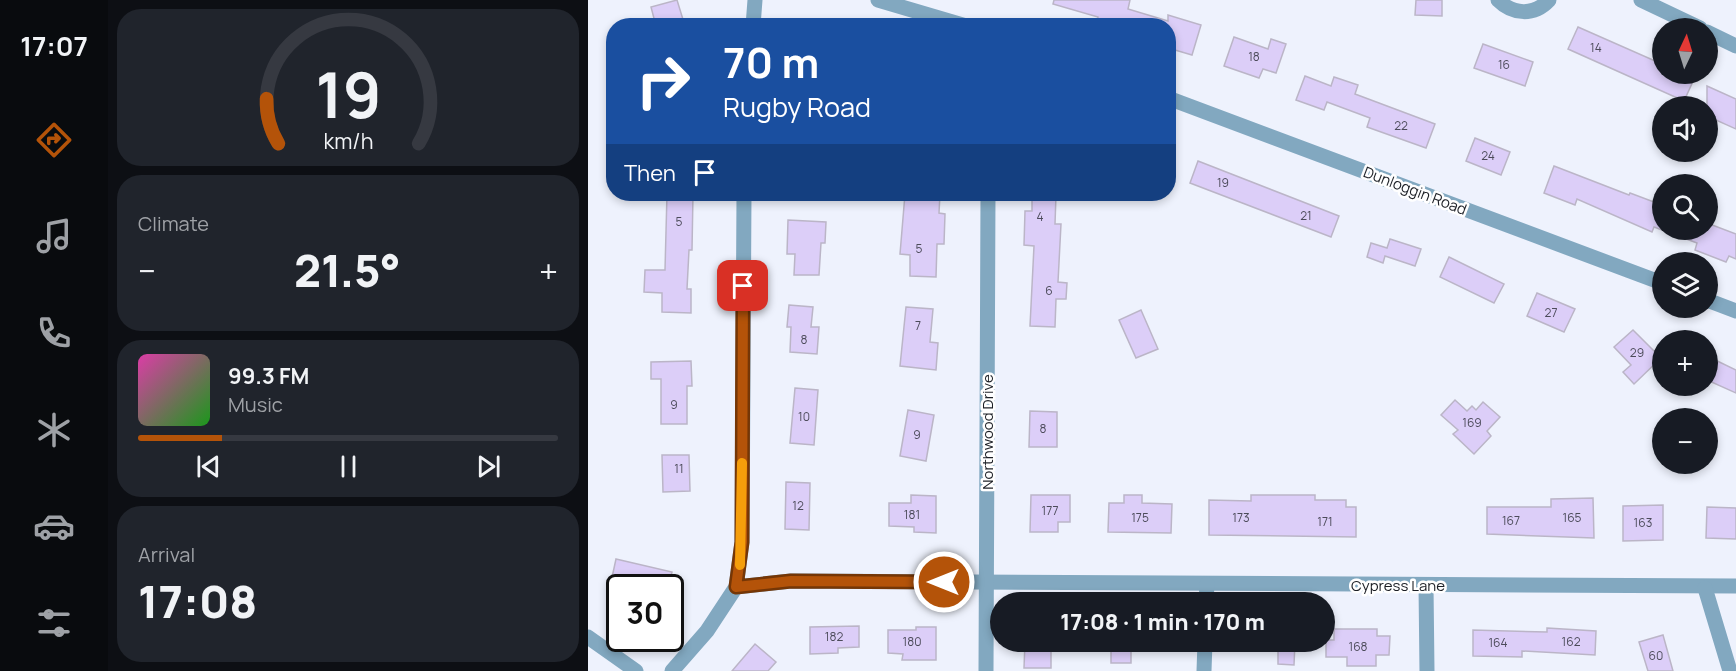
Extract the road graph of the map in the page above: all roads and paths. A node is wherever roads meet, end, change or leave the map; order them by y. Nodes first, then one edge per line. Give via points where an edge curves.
1 (755, 0) edge
2 (878, 0) edge
3 (1498, 0) edge
4 (1549, 0) edge
5 (1641, 0) edge
6 (754, 18) edge
7 (939, 18) edge
8 (1679, 18) edge
9 (1718, 37) edge
10 (1736, 46) edge
11 (1176, 101) edge
12 (744, 201) edge
13 (988, 201) edge
14 (1652, 279) edge
15 (1718, 304) edge
16 (1736, 311) edge
17 (988, 583) junction
18 (1207, 584) junction
19 (1426, 586) junction
20 (1736, 586) edge
21 (736, 587) junction
22 (1705, 588) junction
23 (1207, 592) edge
24 (588, 637) edge
25 (1205, 652) edge
26 (636, 671) edge
27 (672, 671) edge
28 (986, 671) edge
29 (1204, 671) edge
30 (1427, 671) edge
31 (1730, 671) edge

1 - 6 street
2 - 7 street
3 - 4 street via 1514,11 1524,12
5 - 8 street
9 - 10 street
11 - 14 street, Dunloggin Road
12 - 21 street via 742,542
13 - 17 street, Northwood Drive
15 - 16 street
17 - 18 street, Cypress Lane
17 - 21 street, Cypress Lane via 791,581
17 - 28 street, Northwood Drive
18 - 19 street, Cypress Lane
18 - 23 street
19 - 22 street, Cypress Lane
19 - 30 street
20 - 22 street, Cypress Lane
21 - 27 street via 707,631
22 - 31 street
24 - 26 street
25 - 29 street

